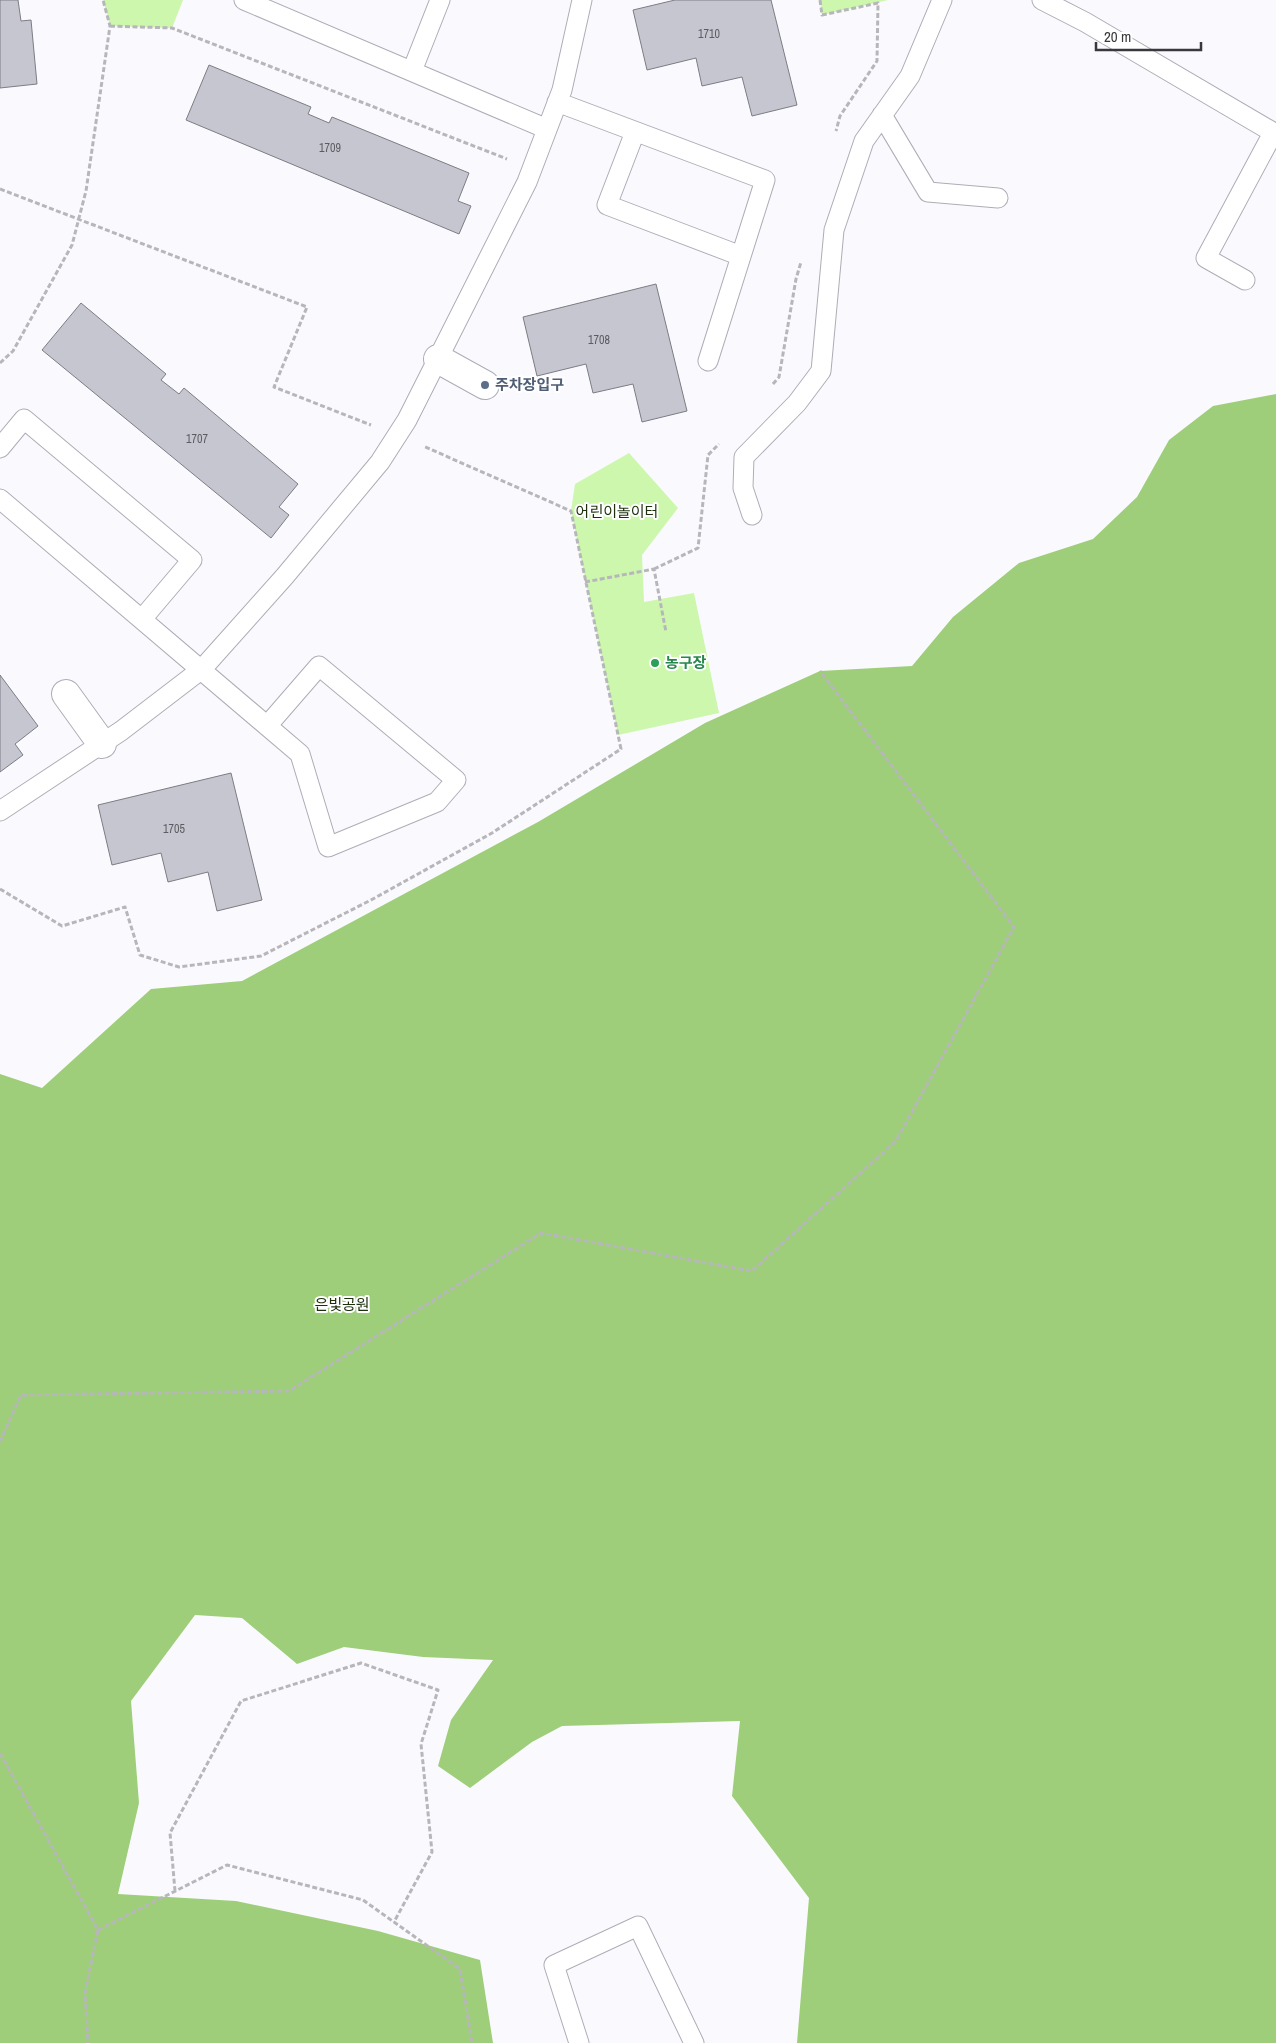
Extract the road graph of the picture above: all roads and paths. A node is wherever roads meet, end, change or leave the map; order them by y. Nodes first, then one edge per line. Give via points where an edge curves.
1 (103, 0) edge
2 (244, 0) edge
3 (440, 0) edge
4 (582, 0) edge
5 (820, 0) edge
6 (942, 0) edge
7 (1042, 0) edge
8 (110, 26) junction
9 (412, 71) junction
10 (557, 102) junction
11 (882, 115) junction
12 (547, 129) junction
13 (635, 132) junction
14 (1275, 134) edge
15 (835, 135) dead end
16 (532, 169) junction
17 (0, 189) edge
18 (998, 198) dead end
19 (79, 218) junction
20 (741, 256) junction
21 (801, 261) dead end
22 (1245, 280) dead end
23 (438, 359) junction
24 (708, 361) dead end
25 (0, 363) edge
26 (485, 385) dead end
27 (768, 391) dead end
28 (397, 435) junction
29 (721, 442) dead end
30 (0, 448) edge
31 (0, 500) edge
32 (752, 515) dead end
33 (654, 569) junction
34 (585, 582) junction
35 (142, 619) junction
36 (666, 632) dead end
37 (202, 670) junction
38 (820, 671) dead end
39 (66, 694) dead end
40 (268, 726) junction
41 (102, 744) junction
42 (0, 811) edge
43 (0, 889) edge
44 (0, 1442) edge
45 (0, 1753) edge
46 (175, 1891) junction
47 (394, 1922) junction
48 (98, 1930) junction
49 (88, 2043) edge
50 (472, 2043) edge
51 (579, 2043) edge
52 (694, 2043) edge

1 - 8 path
2 - 9 lane
3 - 9 lane
4 - 10 lane
5 - 15 path via 822,15 878,3 877,61 840,116
6 - 11 lane via 910,76
7 - 14 lane
8 - 16 path via 172,28
8 - 19 path
9 - 12 lane
10 - 12 lane
10 - 13 lane
11 - 18 lane via 928,192
11 - 32 lane via 864,141 834,230 821,371 798,403 744,457 742,488
12 - 16 lane
13 - 20 lane via 765,180
13 - 20 lane via 607,205
14 - 22 lane via 1206,258
16 - 23 lane
17 - 19 path
19 - 25 path via 72,245 13,351
19 - 28 path via 307,307 274,387
20 - 24 lane
21 - 27 path via 778,376
23 - 26 street
23 - 28 lane
28 - 34 path via 570,511
28 - 37 lane via 380,462 292,569
29 - 33 path via 708,455 698,548
30 - 35 lane via 24,419 192,560
31 - 35 lane
33 - 34 path
33 - 36 path
34 - 43 path via 621,750 492,833 371,900 260,956 179,967 140,955 125,907 62,926
35 - 37 lane
37 - 40 lane
37 - 41 lane
38 - 44 path via 1014,928 896,1141 752,1271 541,1233 289,1391 21,1395
39 - 41 street
40 - 40 lane via 300,754 328,848 438,802 456,780 319,666
41 - 42 lane
45 - 48 path
46 - 47 path via 227,1865 363,1900
46 - 47 path via 170,1833 241,1701 361,1663 438,1690 421,1744 432,1852
46 - 48 path
47 - 50 path via 460,1969
48 - 49 path via 85,1993
51 - 52 lane via 554,1965 638,1926

